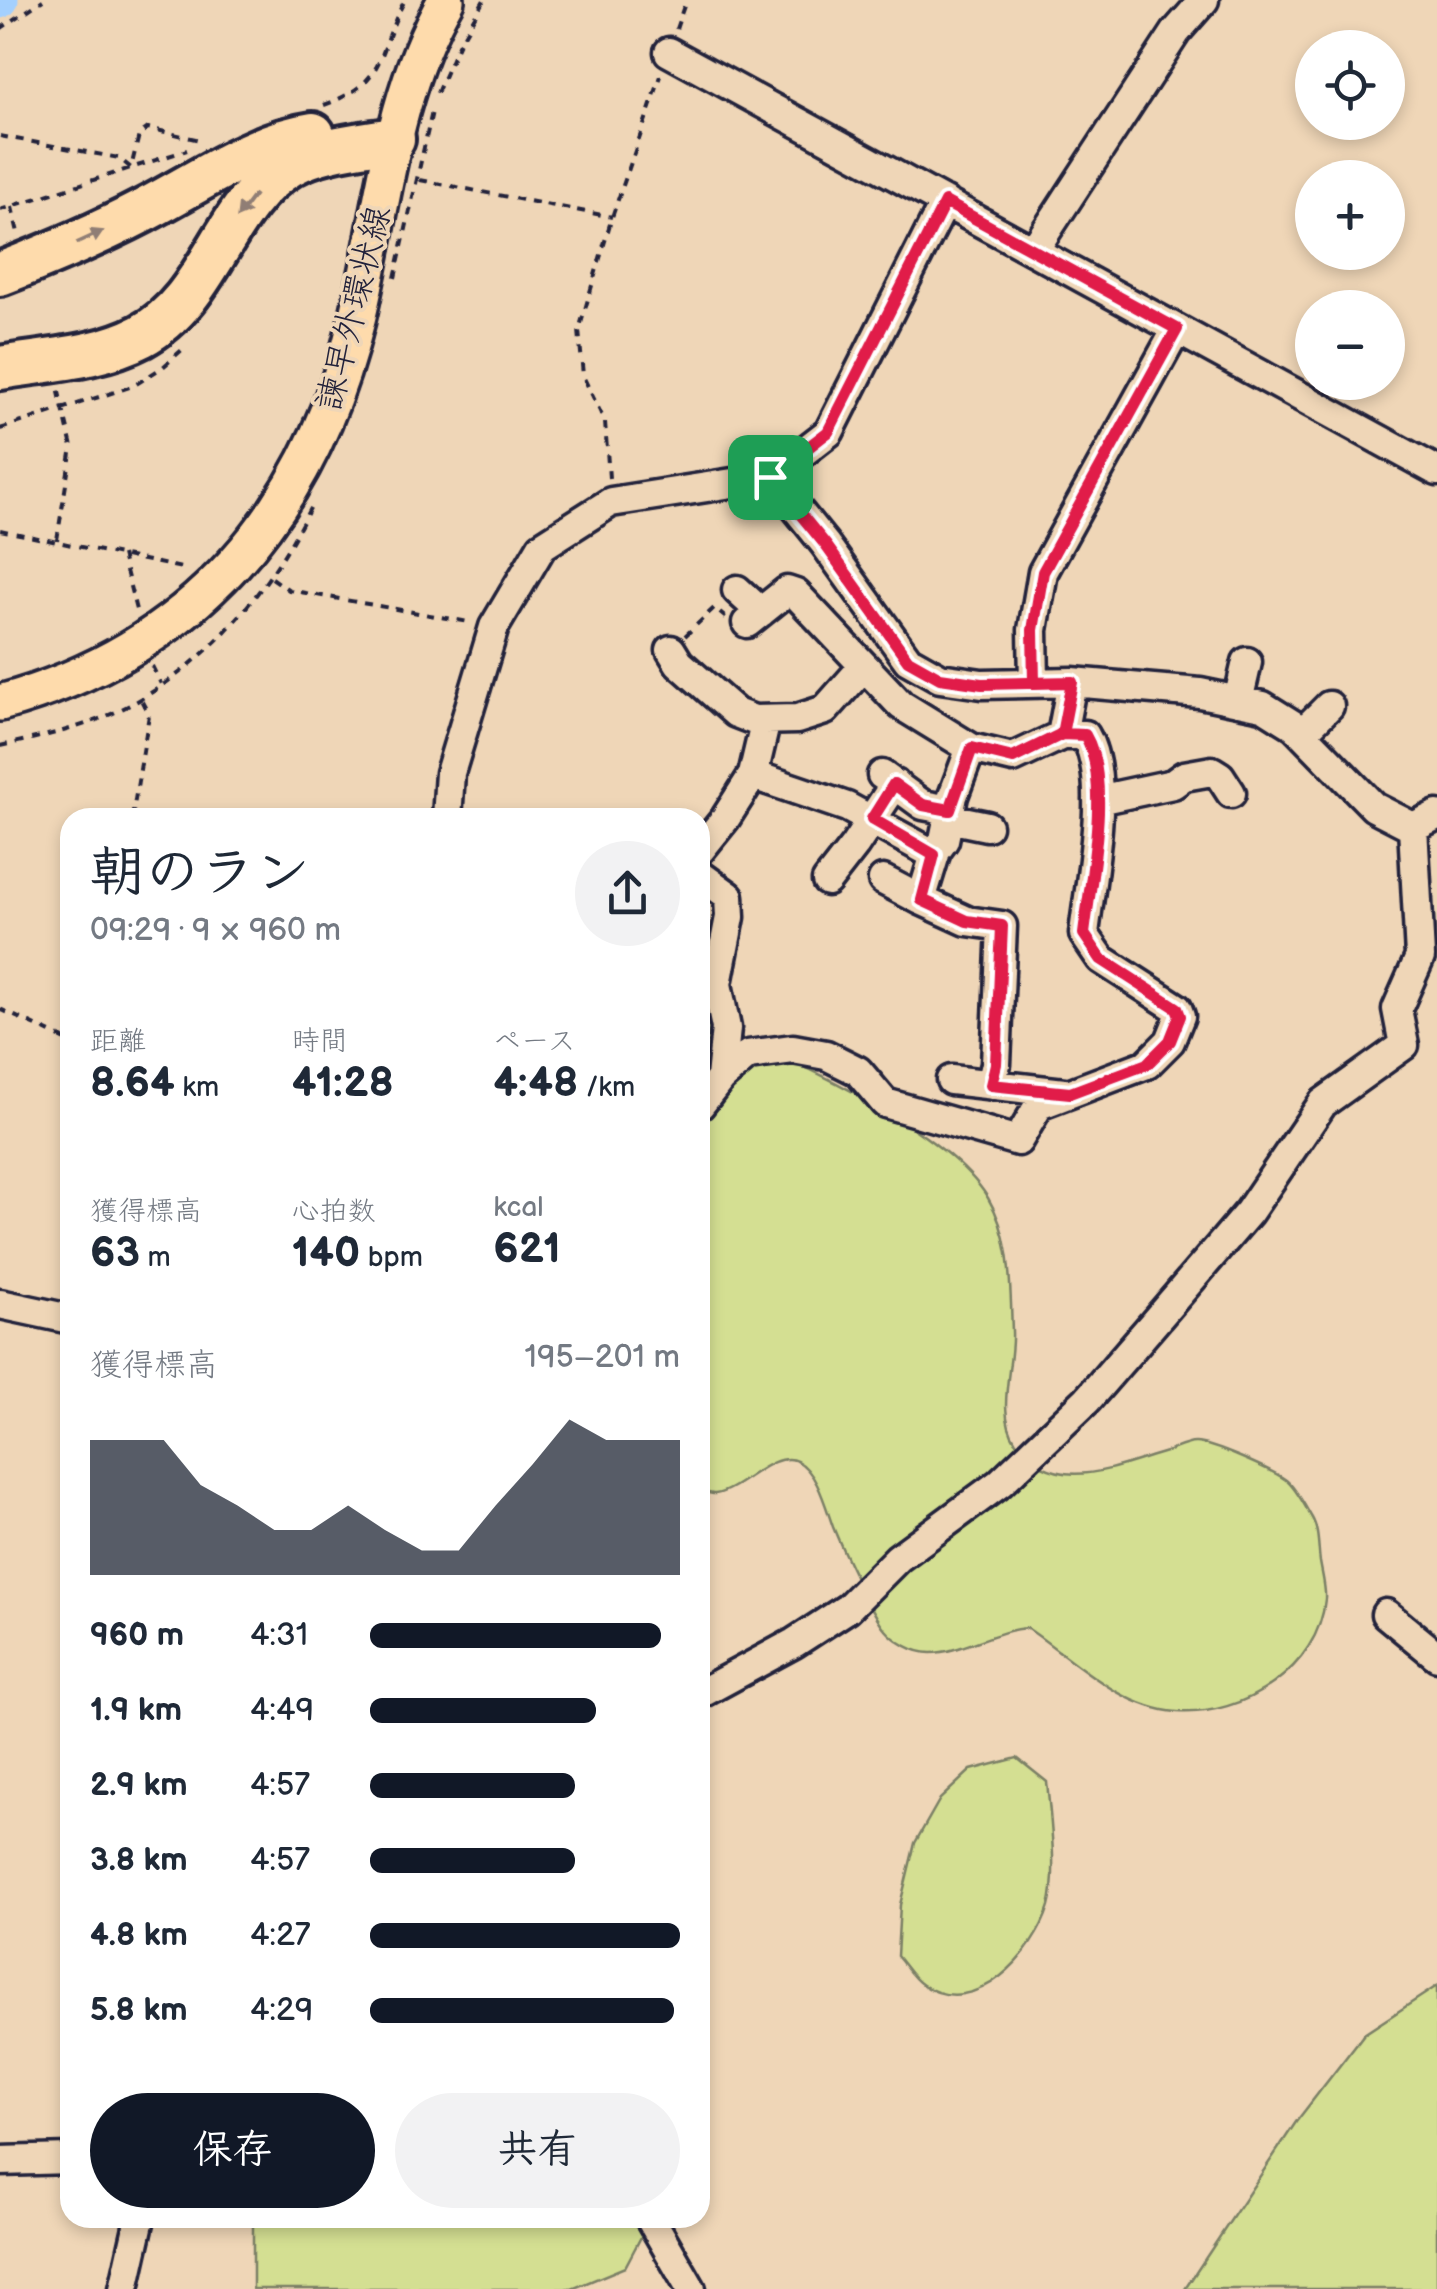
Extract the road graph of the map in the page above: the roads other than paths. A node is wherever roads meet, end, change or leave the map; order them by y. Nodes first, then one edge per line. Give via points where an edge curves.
1 (446, 0) edge
2 (1204, 0) edge
3 (669, 52) road end
4 (393, 139) junction
5 (945, 202) junction
6 (1034, 250) junction
7 (10, 258) edge
8 (1177, 329) junction
9 (0, 368) edge
10 (1437, 471) edge
11 (770, 477) junction
12 (737, 590) dead end
13 (670, 650) road end
14 (1247, 662) dead end
15 (864, 666) junction
16 (1072, 682) junction
17 (1034, 683) junction
18 (1238, 700) junction
19 (0, 703) edge
20 (1329, 706) dead end
21 (766, 720) junction
22 (1302, 733) junction
23 (1062, 734) junction
24 (972, 748) junction
25 (753, 775) junction
26 (1231, 794) dead end
27 (1098, 800) junction
28 (448, 808) edge
29 (1430, 813) edge
30 (949, 814) junction
31 (872, 819) junction
32 (987, 826) dead end
33 (710, 838) edge
34 (934, 855) junction
35 (883, 880) dead end
36 (826, 881) dead end
37 (710, 882) edge
38 (922, 900) junction
39 (1428, 945) edge
40 (721, 1078) junction
41 (951, 1080) dead end
42 (991, 1085) junction
43 (710, 1092) edge
44 (1070, 1093) junction
45 (0, 1304) edge
46 (60, 1317) edge
47 (1386, 1614) dead end
48 (1437, 1656) edge
49 (710, 1689) edge
50 (60, 2159) edge
51 (0, 2161) edge
52 (138, 2228) edge
53 (656, 2228) edge
54 (124, 2289) edge
55 (691, 2289) edge

1 - 4 main road, 諫早外環状線 via 418,56
2 - 6 street via 1176,32
3 - 5 street
7 -> 4 highway via 87,239 301,135 352,132
4 -> 9 highway via 316,154 272,177 239,213 181,304 141,336 85,354
4 - 19 main road, 諫早外環状線 via 344,366 314,447 272,519 212,588 132,650 47,690
5 - 6 street
5 - 11 street via 828,432
6 - 8 street
8 - 10 street
8 - 17 street via 1043,572 1033,630
11 - 17 street via 908,660 940,678
11 - 28 street via 611,502 542,546 494,626 450,773
12 - 15 street via 754,617 787,591 796,594
13 - 21 street via 736,713
14 - 18 street
15 - 21 street via 825,710
15 - 24 street via 900,705
16 - 17 street
16 - 18 street
16 - 23 street
18 - 22 street via 1263,706
20 - 22 street
21 - 25 street
22 - 29 street via 1374,807
23 - 24 street via 1013,758
23 - 27 street via 1085,735 1092,747
24 - 30 street
25 - 31 street
25 - 33 street
26 - 27 street via 1212,771
27 - 44 street via 1084,934 1101,959 1180,1016 1170,1041 1147,1064
29 - 39 street
30 - 31 street via 887,779
30 - 32 street
30 - 34 street
31 - 34 street
31 - 36 street
34 - 38 street
35 - 38 street
37 - 40 street via 729,896 717,984 726,1028
38 - 42 street via 967,921 1002,926
39 - 49 street via 1396,1009 1404,1045 1322,1104 1249,1212 1087,1400 1000,1483 898,1558 848,1608
40 - 43 street
40 - 44 street via 748,1055 793,1049 826,1055 858,1072 886,1104 1018,1141 1039,1105
41 - 42 street
42 - 44 street
45 - 46 street
47 - 48 street
50 - 51 street
52 - 54 street
53 - 55 street

